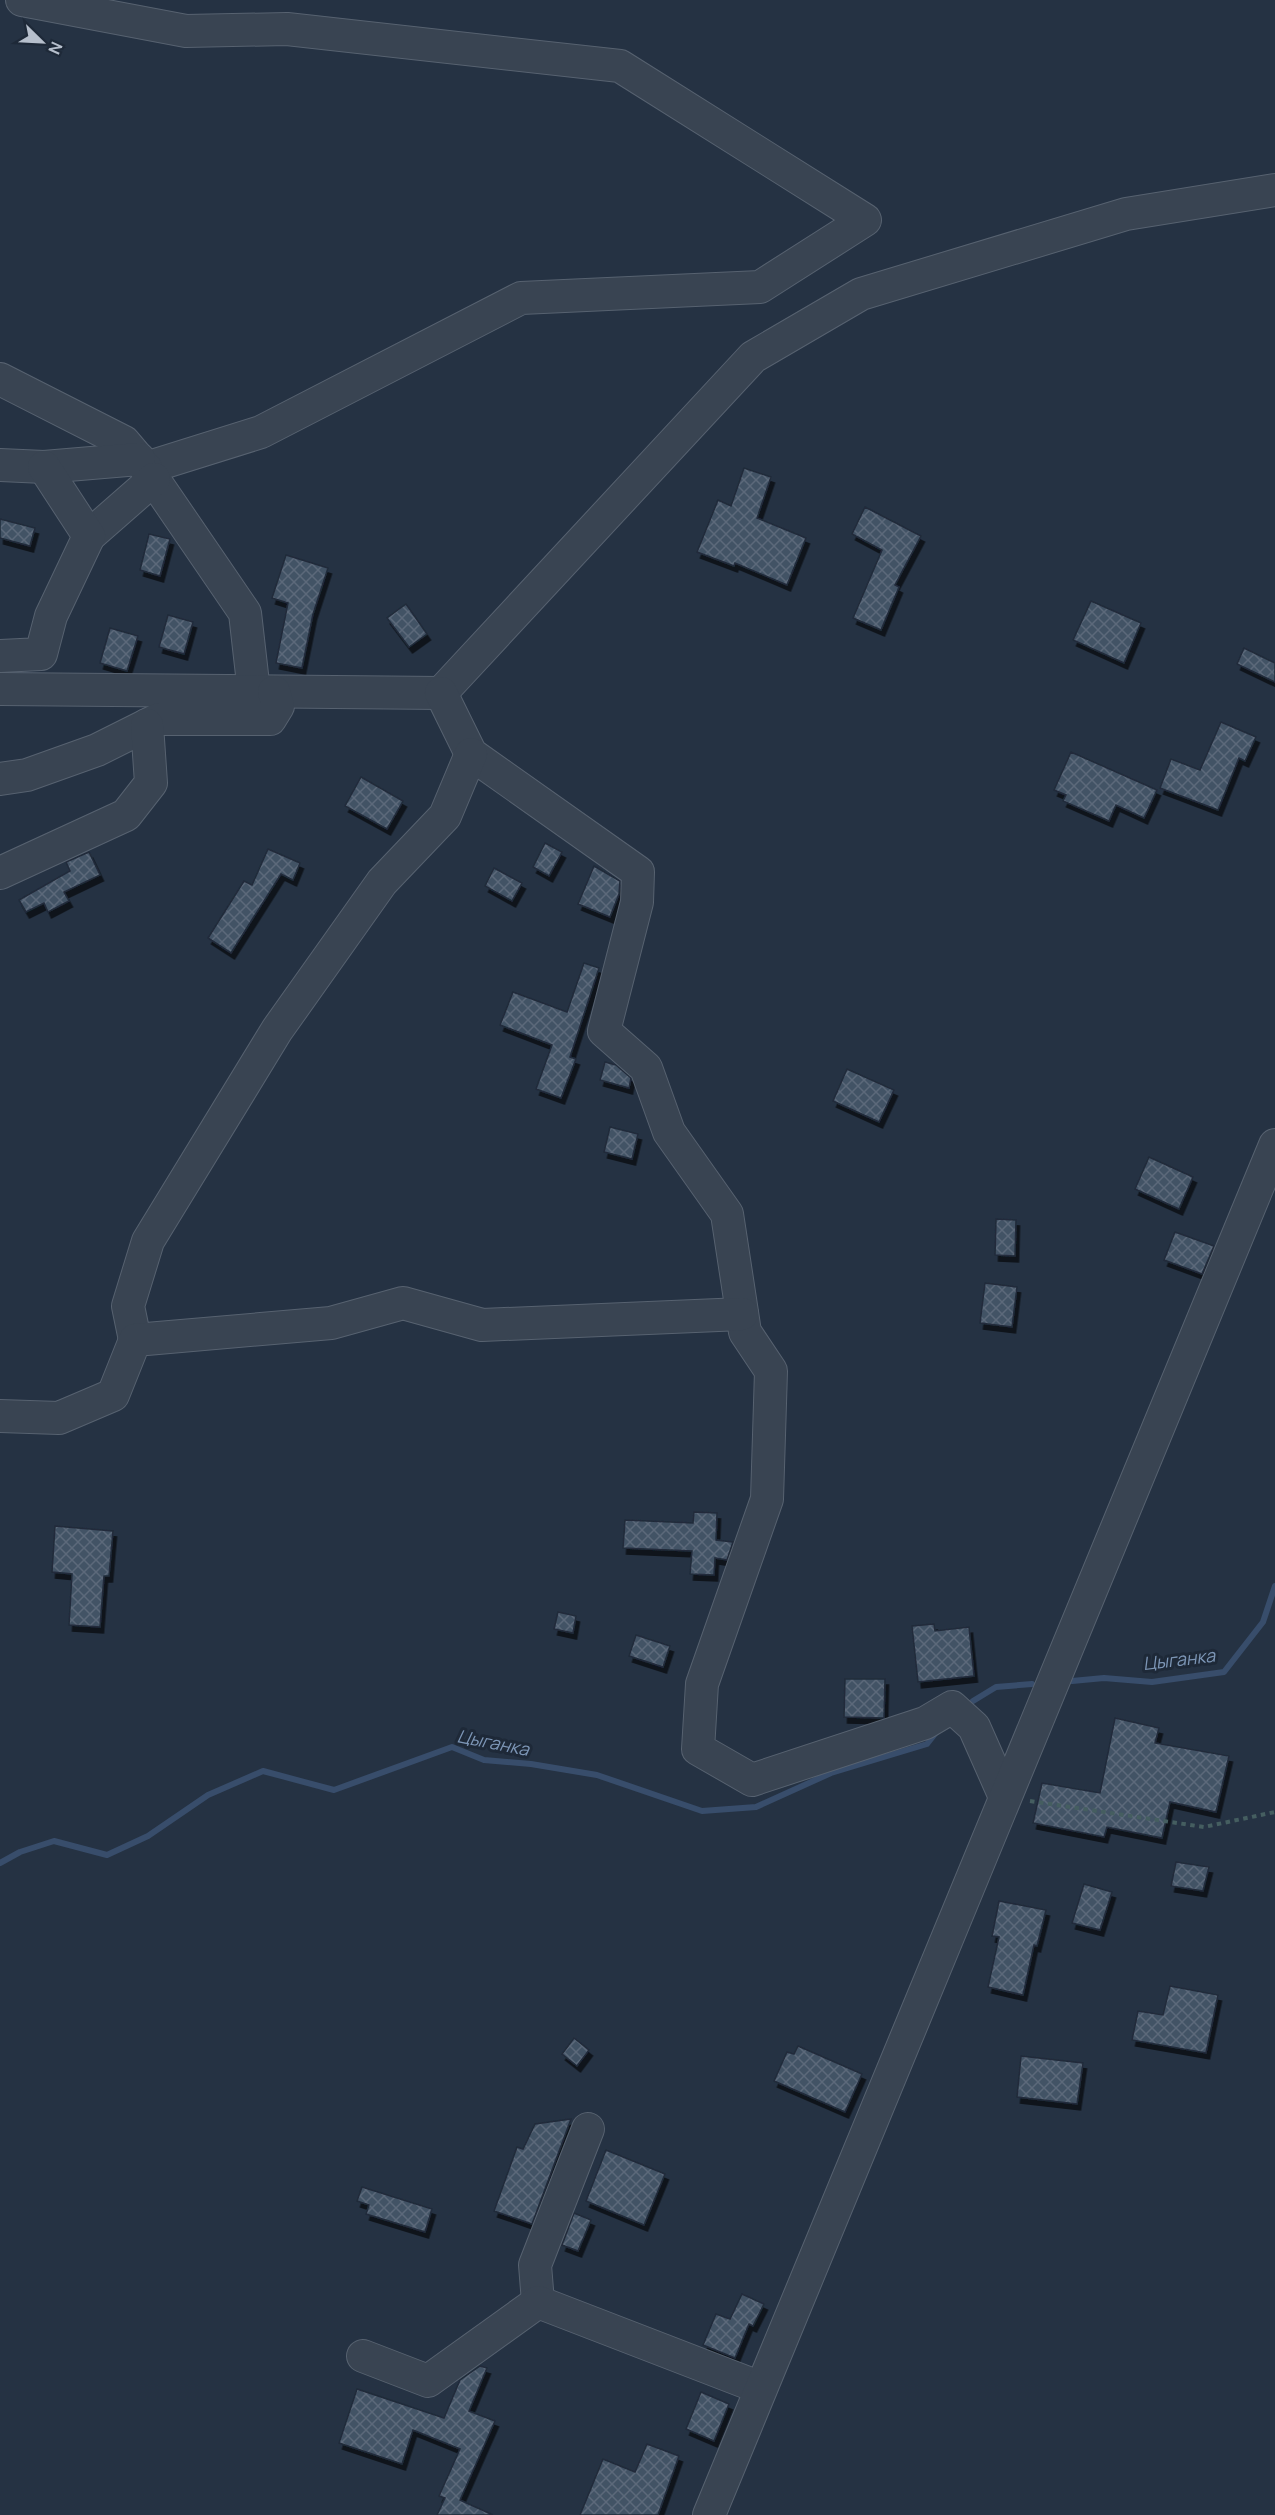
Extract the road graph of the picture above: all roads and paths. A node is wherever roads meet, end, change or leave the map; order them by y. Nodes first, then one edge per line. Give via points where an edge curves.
1 (22, 0) edge
2 (1275, 190) edge
3 (0, 379) edge
4 (0, 465) edge
5 (44, 467) junction
6 (146, 468) junction
7 (89, 536) junction
8 (0, 656) edge
9 (0, 690) edge
10 (264, 692) junction
11 (441, 693) junction
12 (147, 725) junction
13 (471, 754) junction
14 (0, 779) edge
15 (0, 873) edge
16 (1275, 1145) edge
17 (742, 1314) junction
18 (135, 1340) junction
19 (0, 1416) edge
20 (1005, 1797) junction
21 (1275, 1812) edge
22 (588, 2129) dead end
23 (538, 2302) junction
24 (363, 2356) dead end
25 (761, 2388) junction
26 (709, 2515) edge

1 - 6 street via 186,31 288,29 620,66 865,220 760,287 521,298 261,432
2 - 11 street via 1126,214 861,294 753,357
3 - 6 street via 124,442
4 - 5 street
5 - 6 street
5 - 7 street
6 - 7 street
6 - 10 street via 245,613
7 - 8 street via 51,616 41,654
9 - 10 street
10 - 11 street
10 - 12 street via 278,706 270,719 159,719
11 - 13 street
12 - 14 street via 97,750 27,775
12 - 15 street via 151,783 126,815
13 - 17 street via 638,872 638,902 604,1031 646,1068 669,1131 727,1214
13 - 18 street via 445,816 382,882 290,1012 148,1241 128,1306
16 - 20 street
17 - 18 street via 482,1325 403,1303 331,1323
17 - 20 street via 745,1332 771,1371 767,1499 702,1684 698,1749 752,1780 926,1723 952,1707 974,1727
18 - 19 street via 113,1395 59,1418
20 - 21 path via 1204,1827
20 - 25 street
22 - 23 street via 536,2265
23 - 24 street via 428,2382
23 - 25 street
25 - 26 street

